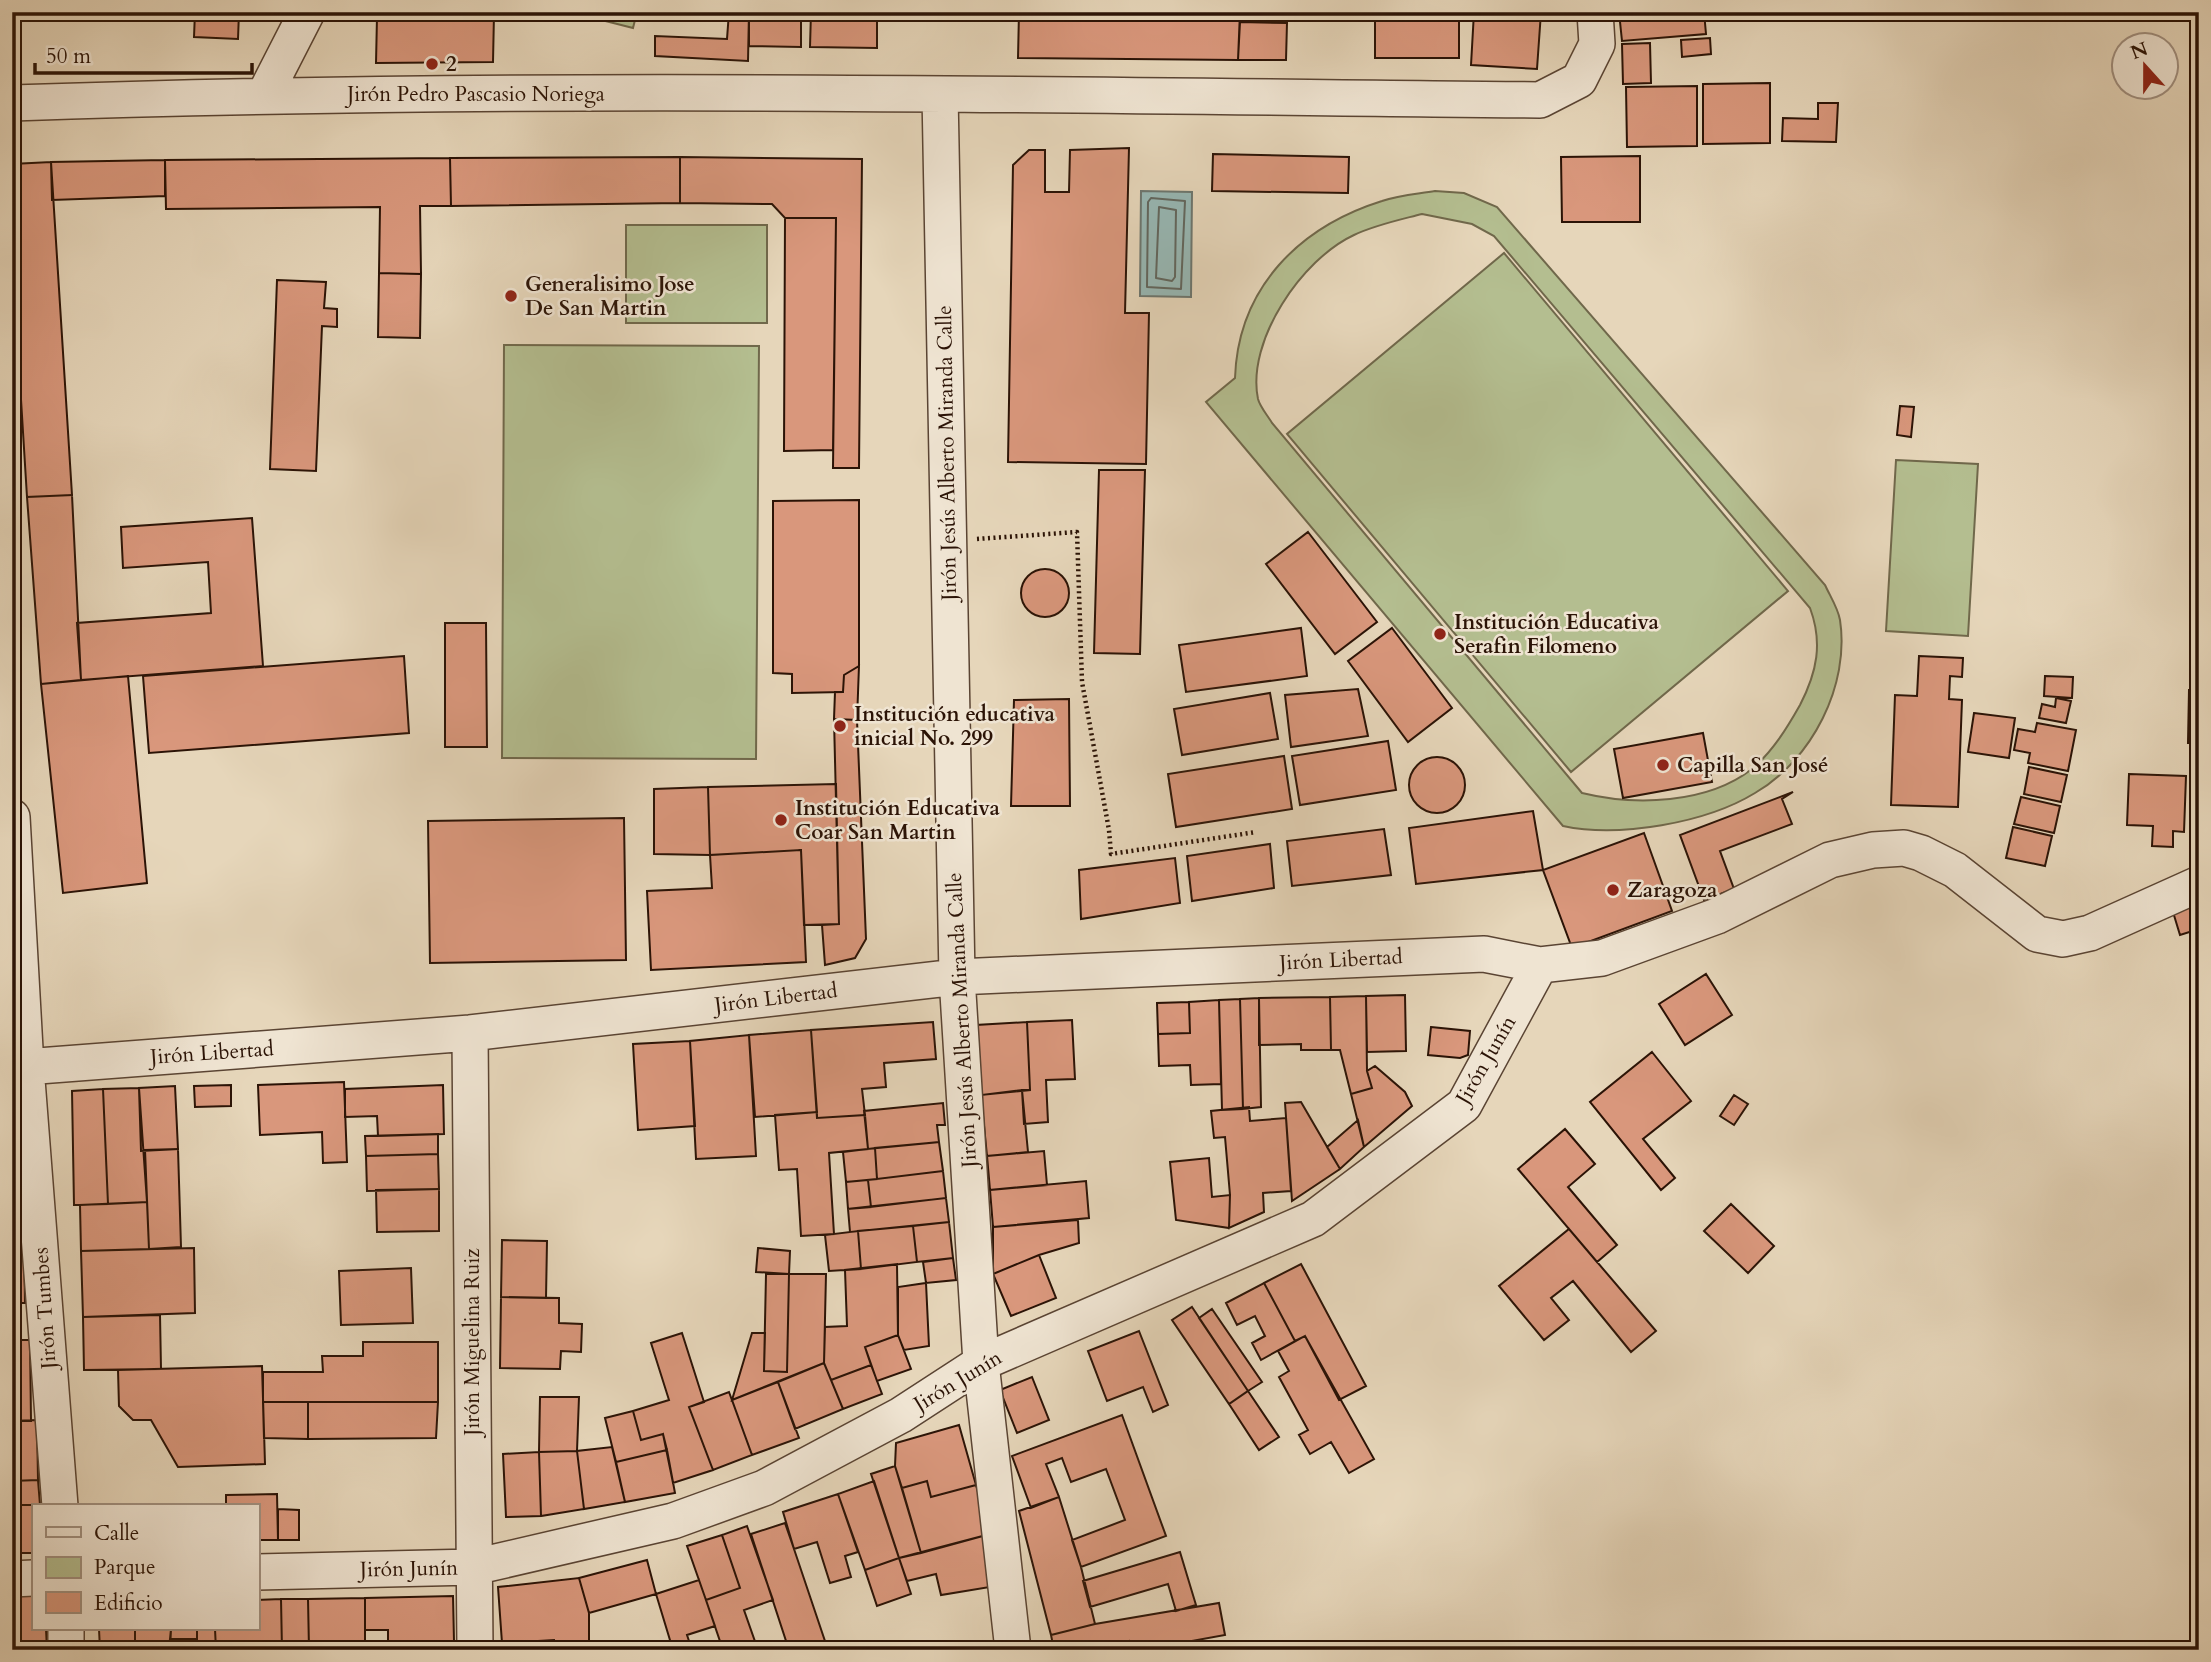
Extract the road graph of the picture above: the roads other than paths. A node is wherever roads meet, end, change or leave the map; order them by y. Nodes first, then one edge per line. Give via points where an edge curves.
1 (307, 12) edge
2 (1595, 12) edge
3 (265, 94) junction
4 (940, 94) junction
5 (12, 103) edge
6 (12, 817) edge
7 (2199, 884) edge
8 (1540, 965) junction
9 (957, 977) junction
10 (470, 1033) junction
11 (19, 1067) edge
12 (981, 1363) junction
13 (60, 1504) edge
14 (474, 1567) junction
15 (259, 1573) edge
16 (32, 1578) edge
17 (12, 1579) edge
18 (66, 1630) edge
19 (66, 1650) edge
20 (475, 1650) edge
21 (1013, 1650) edge

1 - 3 street
2 - 4 street, Jirón Pedro Pascasio Noriega via 1597,44 1579,80 1540,100
3 - 4 street, Jirón Pedro Pascasio Noriega
3 - 5 street, Jirón Pedro Pascasio Noriega
4 - 9 street, Jirón Jesús Alberto Miranda Calle
6 - 11 street, Jirón Tumbes
7 - 8 street, Jirón Libertad via 2090,933 2063,939 2036,934 1955,870 1921,853 1904,848 1872,850 1830,860 1717,916 1602,958
8 - 9 street, Jirón Libertad via 1484,954
8 - 12 street, Jirón Junín via 1464,1105 1313,1219
9 - 10 street, Jirón Libertad
9 - 12 street, Jirón Jesús Alberto Miranda Calle
10 - 11 street, Jirón Libertad
10 - 14 street, Jirón Miguelina Ruiz
11 - 13 street, Jirón Tumbes
12 - 14 street, Jirón Junín via 901,1415 764,1488 673,1521
12 - 21 street, Jirón Jesús Alberto Miranda Calle
14 - 15 street, Jirón Junín
14 - 20 street, Jirón Miguelina Ruiz
16 - 17 street
18 - 19 street

